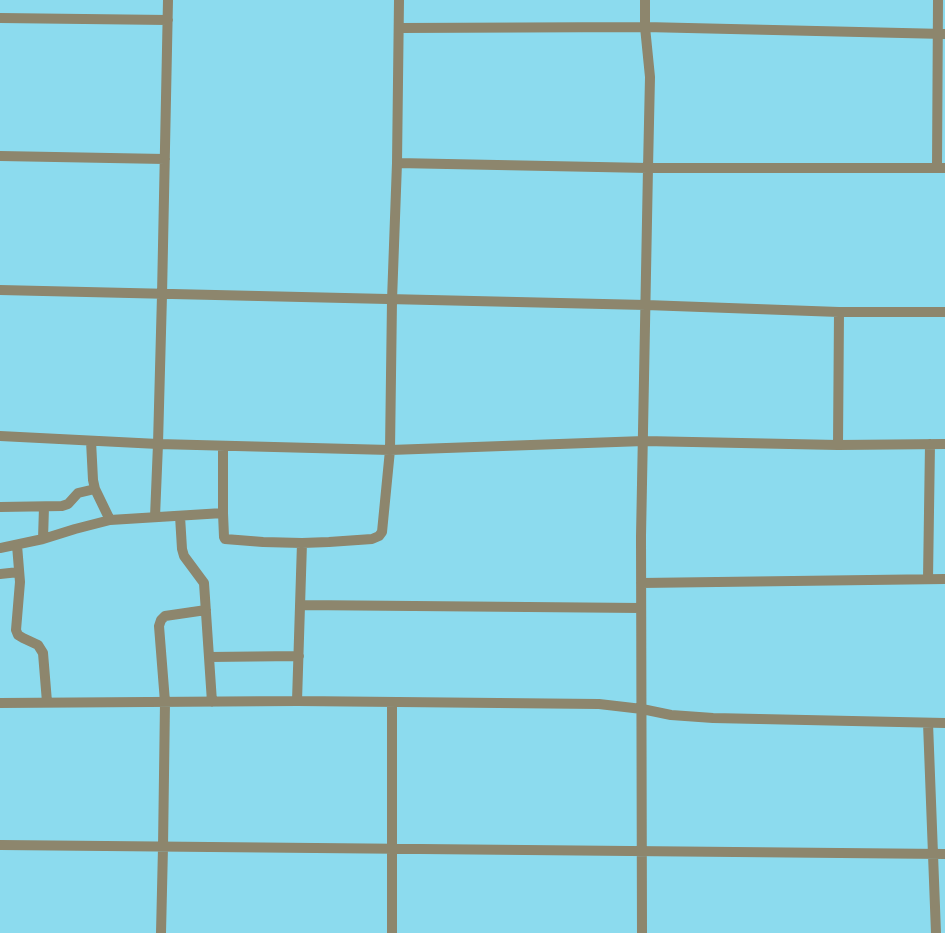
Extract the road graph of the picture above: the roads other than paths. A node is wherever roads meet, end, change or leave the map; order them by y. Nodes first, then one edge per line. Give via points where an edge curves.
1 (168, 0) edge
2 (399, 0) edge
3 (646, 0) edge
4 (938, 0) edge
5 (0, 18) edge
6 (168, 20) junction
7 (645, 27) junction
8 (398, 28) junction
9 (941, 34) edge
10 (0, 156) edge
11 (165, 159) junction
12 (397, 163) junction
13 (648, 168) junction
14 (941, 168) edge
15 (0, 290) edge
16 (162, 295) junction
17 (392, 300) junction
18 (646, 306) junction
19 (839, 312) junction
20 (945, 312) edge
21 (0, 436) edge
22 (90, 441) junction
23 (644, 441) junction
24 (158, 444) junction
25 (930, 444) junction
26 (945, 444) edge
27 (838, 445) junction
28 (223, 446) junction
29 (390, 450) junction
30 (96, 489) junction
31 (0, 507) edge
32 (44, 507) junction
33 (223, 513) junction
34 (180, 516) junction
35 (155, 517) junction
36 (110, 520) junction
37 (43, 540) junction
38 (302, 543) junction
39 (17, 545) junction
40 (0, 548) edge
41 (19, 572) junction
42 (0, 574) edge
43 (928, 579) junction
44 (945, 579) edge
45 (641, 583) junction
46 (300, 605) junction
47 (642, 608) junction
48 (206, 610) junction
49 (298, 656) junction
50 (209, 657) junction
51 (298, 701) junction
52 (0, 702) edge
53 (47, 702) junction
54 (165, 702) junction
55 (212, 702) junction
56 (392, 702) junction
57 (642, 709) junction
58 (928, 723) junction
59 (945, 723) edge
60 (0, 845) edge
61 (163, 847) junction
62 (393, 850) junction
63 (642, 852) junction
64 (934, 854) junction
65 (945, 854) edge
66 (161, 933) edge
67 (392, 933) edge
68 (642, 933) edge
69 (936, 933) edge

1 - 6 street
2 - 8 street
3 - 7 street
4 - 9 street
5 - 6 street
6 - 11 street
7 - 8 street
7 - 9 street
7 - 13 street via 650,77
8 - 12 street
9 - 14 street
10 - 11 street
11 - 16 street
12 - 13 street
12 - 17 street
13 - 14 street
13 - 18 street
15 - 16 street
16 - 17 street
16 - 24 street
17 - 18 street
17 - 29 street
18 - 19 street
18 - 23 street
19 - 20 street
19 - 27 street
21 - 22 street
22 - 24 street
22 - 30 street
23 - 27 street
23 - 29 street
23 - 45 street
24 - 28 street
24 - 35 street
25 - 26 street
25 - 27 street
25 - 43 street
28 - 29 street
28 - 33 street
29 - 38 street via 383,527 379,536 372,539
30 - 32 street via 78,494 68,504
30 - 36 street
31 - 32 street
32 - 37 street
33 - 34 street
33 - 38 street via 225,539
34 - 35 street
34 - 48 street via 182,549 184,556 204,583
35 - 36 street
36 - 37 street
37 - 39 street
38 - 46 street
39 - 40 street
39 - 41 street
41 - 42 street
41 - 53 street via 16,630 18,635 38,645 43,653
43 - 44 street
43 - 45 street
45 - 47 street
46 - 47 street
46 - 49 street
47 - 57 street
48 - 50 street
48 - 54 street via 171,614 161,620 159,626
49 - 50 street
49 - 51 street
50 - 55 street
51 - 55 street
51 - 56 street
52 - 53 street
53 - 54 street
54 - 55 street
54 - 61 street
56 - 57 street via 599,704
56 - 62 street
57 - 58 street via 672,715 713,718
57 - 63 street
58 - 59 street
58 - 64 street
60 - 61 street
61 - 62 street
61 - 66 street
62 - 63 street
62 - 67 street
63 - 64 street
63 - 68 street
64 - 65 street
64 - 69 street

